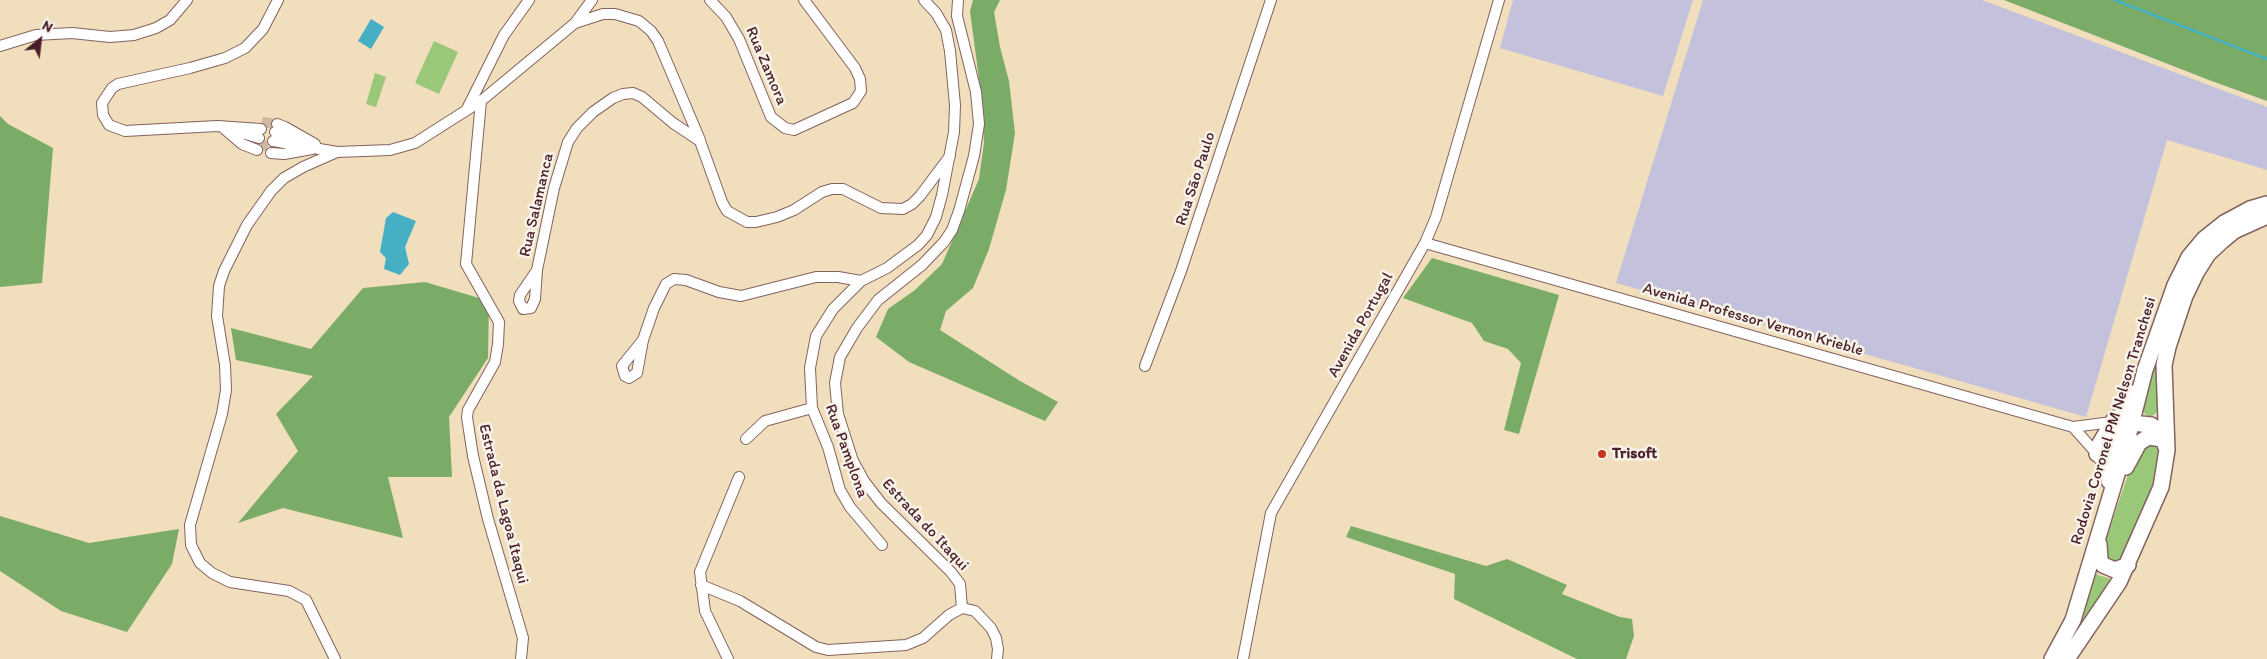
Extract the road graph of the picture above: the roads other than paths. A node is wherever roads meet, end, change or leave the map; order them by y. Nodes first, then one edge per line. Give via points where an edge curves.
1 (187, 0) edge
2 (278, 0) edge
3 (529, 0) edge
4 (592, 0) edge
5 (710, 0) edge
6 (804, 0) edge
7 (924, 0) edge
8 (958, 0) edge
9 (1271, 0) edge
10 (1499, 0) edge
11 (575, 23) junction
12 (0, 46) edge
13 (481, 101) junction
14 (466, 110) junction
15 (221, 126) junction
16 (700, 141) junction
17 (320, 148) junction
18 (337, 152) junction
19 (950, 156) junction
20 (2267, 204) edge
21 (2267, 216) edge
22 (1425, 243) junction
23 (537, 270) dead end
24 (861, 281) junction
25 (643, 340) dead end
26 (1144, 366) dead end
27 (2145, 370) junction
28 (812, 408) junction
29 (2121, 422) junction
30 (2073, 427) junction
31 (746, 439) dead end
32 (2165, 444) junction
33 (2097, 454) junction
34 (738, 477) dead end
35 (2109, 479) junction
36 (2109, 502) junction
37 (2099, 535) junction
38 (882, 545) dead end
39 (2128, 564) junction
40 (701, 584) junction
41 (962, 608) junction
42 (336, 659) edge
43 (521, 659) edge
44 (728, 659) edge
45 (997, 659) edge
46 (1243, 659) edge
47 (2052, 659) edge
48 (2067, 659) edge

1 - 12 street via 170,20 134,35 36,35
2 - 15 street via 263,29 245,48 198,66 118,84 102,103 103,115 109,125 125,131
3 - 14 street via 504,35
4 - 11 street
5 - 6 street, Rua Zamora via 726,17 739,39 771,117 785,128 794,130 853,103 861,91 855,68
7 - 19 street, Rua Pamplona via 946,30 950,51 955,105
8 - 41 street, Estrada do Itaqui via 958,16 976,92 979,124 959,211 944,242 922,265 878,300 857,328 840,357 835,383 838,414 853,461 881,503 960,584
9 - 26 street, Rua São Paulo via 1181,271
10 - 22 street, Avenida Portugal via 1436,216
11 - 13 street
11 - 16 street via 604,14 616,14 639,21 651,30
13 - 14 street
13 - 43 street, Estrada da Lagoa Itaqui via 466,264 499,322 495,362 467,417 488,519 523,638
14 - 18 street via 416,143 390,150
15 - 15 street via 260,136 247,122
16 - 19 street via 727,211 747,222 794,210 832,189 842,189 881,208 903,209 920,196
16 - 23 street, Rua Salamanca via 633,93 613,98 594,112 577,128 560,162
17 - 17 street via 285,127 274,139
17 - 18 street
18 - 42 street via 284,178 271,191 247,225 224,272 219,286 217,316 226,390 190,525 191,545 200,563 212,573 230,582 289,591 306,600
19 - 24 street, Rua Pamplona via 940,202 927,235 906,256
20 - 27 highway, Rodovia Coronel PM Nelson Tranchesi via 2224,223 2189,257 2164,311
21 - 32 highway, Rodovia Coronel PM Nelson Tranchesi via 2234,231 2208,254 2185,296 2164,365
22 - 30 street, Avenida Professor Vernon Krieble
22 - 46 street, Avenida Portugal via 1271,513
24 - 25 street via 816,276 741,296 674,279 666,284
24 - 28 street, Rua Pamplona via 833,309 816,336 810,368
27 - 29 highway, Rodovia Coronel PM Nelson Tranchesi
27 - 29 highway
28 - 31 street via 765,421
28 - 38 street, Rua Pamplona via 828,447 840,490
29 - 30 street, Avenida Professor Vernon Krieble
29 - 32 highway via 2155,426
29 - 33 highway via 2099,445
29 - 35 highway via 2110,461
29 - 36 highway, Rodovia Coronel PM Nelson Tranchesi
30 - 33 street
32 - 36 highway via 2148,437 2139,443
32 - 39 highway, Rodovia Coronel PM Nelson Tranchesi via 2161,488
33 - 35 street
34 - 40 street via 701,568
35 - 36 highway
36 - 37 highway, Rodovia Coronel PM Nelson Tranchesi
37 - 39 highway via 2098,552 2103,565 2115,570
37 - 47 highway, Rodovia Coronel PM Nelson Tranchesi via 2073,620
39 - 48 highway, Rodovia Coronel PM Nelson Tranchesi via 2105,605
40 - 41 street via 740,601 816,647 828,650 906,645 923,638
40 - 44 street via 705,611
41 - 45 street via 975,611 991,628 996,638

